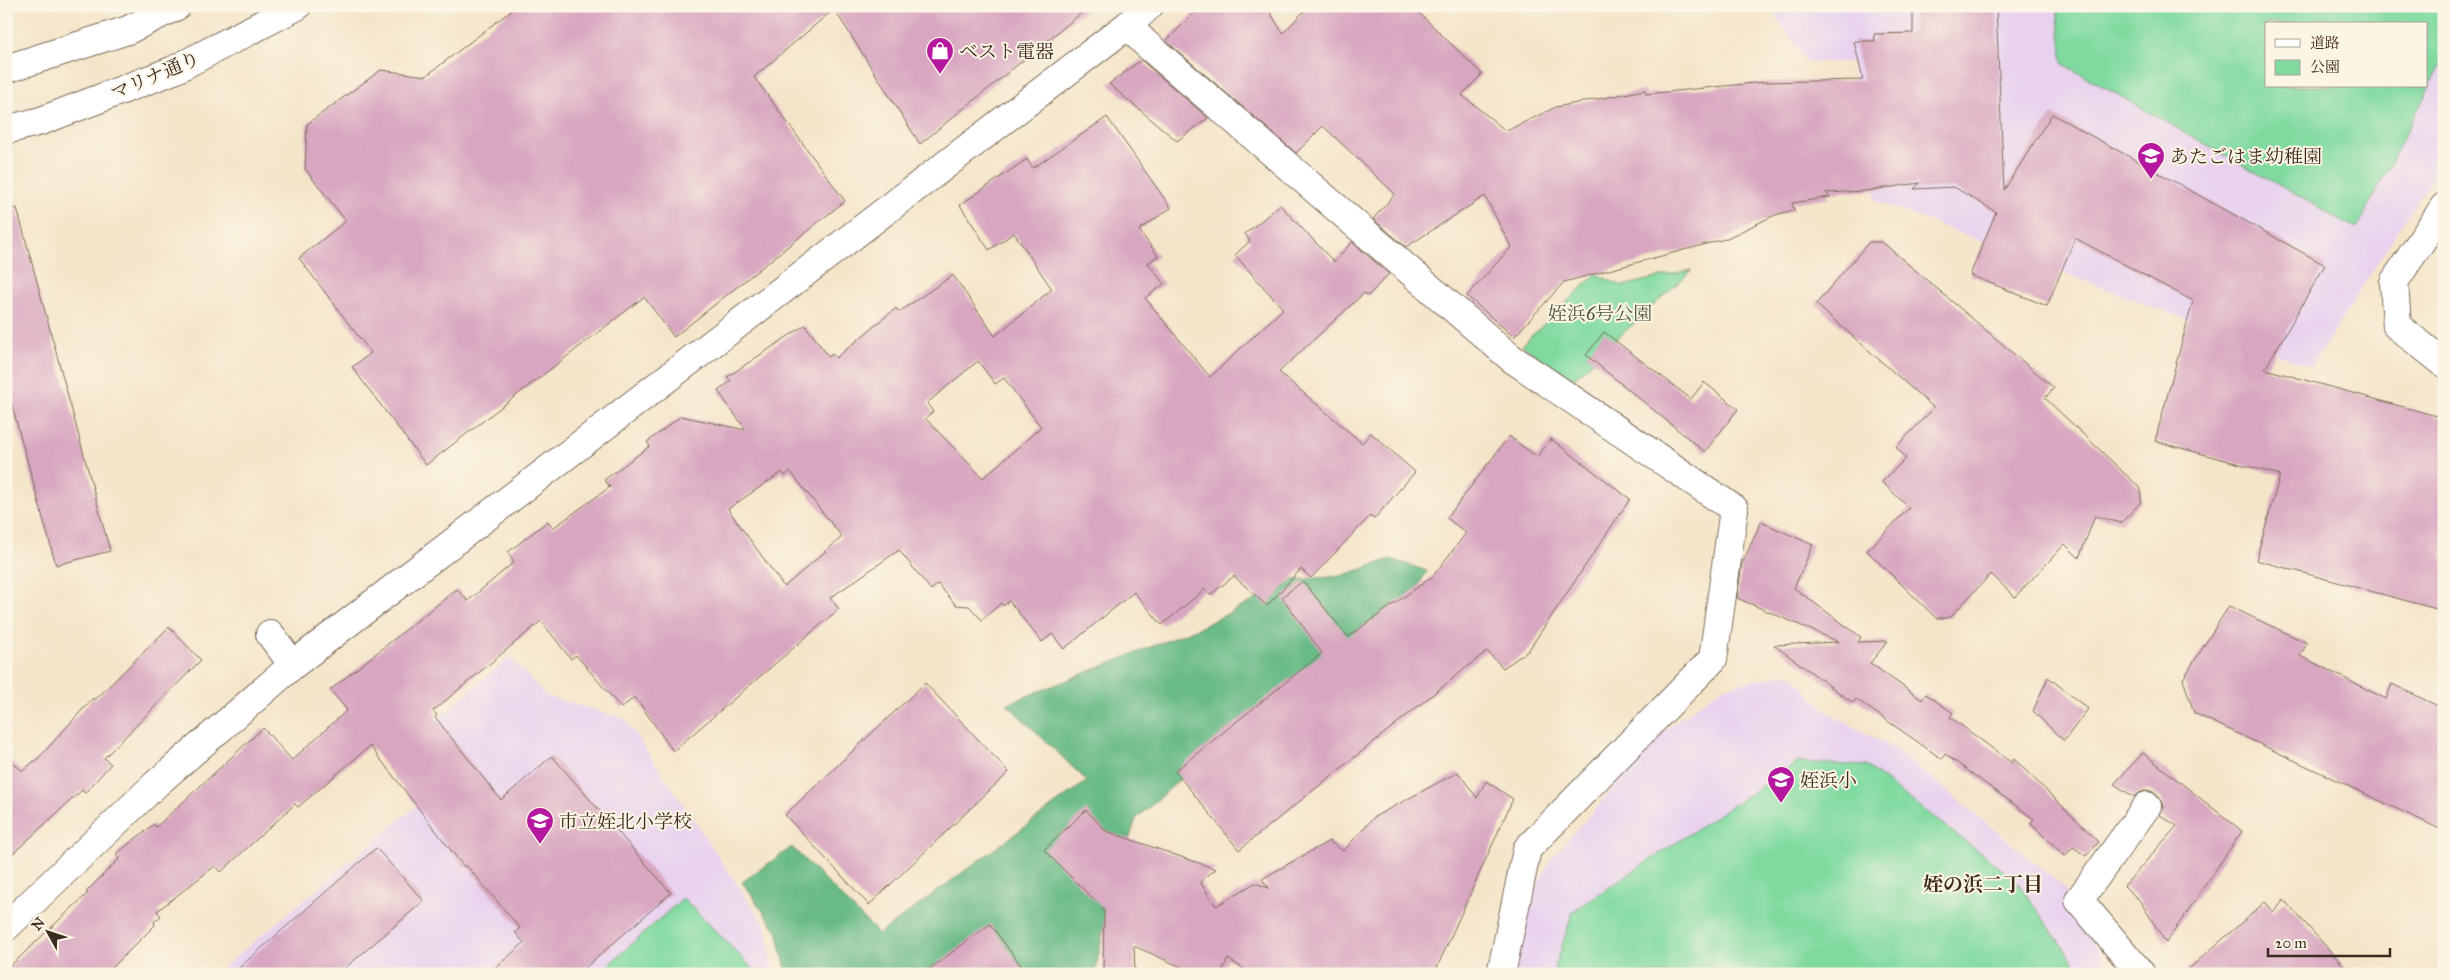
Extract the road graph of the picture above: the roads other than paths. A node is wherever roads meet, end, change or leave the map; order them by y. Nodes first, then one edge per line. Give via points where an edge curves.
1 (177, 6) edge
2 (297, 6) edge
3 (1149, 6) edge
4 (1128, 25) junction
5 (6, 69) edge
6 (6, 130) edge
7 (2444, 206) edge
8 (2444, 363) edge
9 (270, 634) dead end
10 (293, 665) junction
11 (2148, 806) dead end
12 (6, 926) edge
13 (1501, 974) edge
14 (2141, 974) edge

1 - 5 street via 128,30
2 - 6 street, マリナ通り via 174,70
3 - 4 street
4 - 10 street
4 - 13 street via 1511,358 1734,509 1713,659 1527,849
7 - 8 street via 2394,282 2397,326
9 - 10 street
10 - 12 street via 156,784
11 - 14 street via 2079,900

